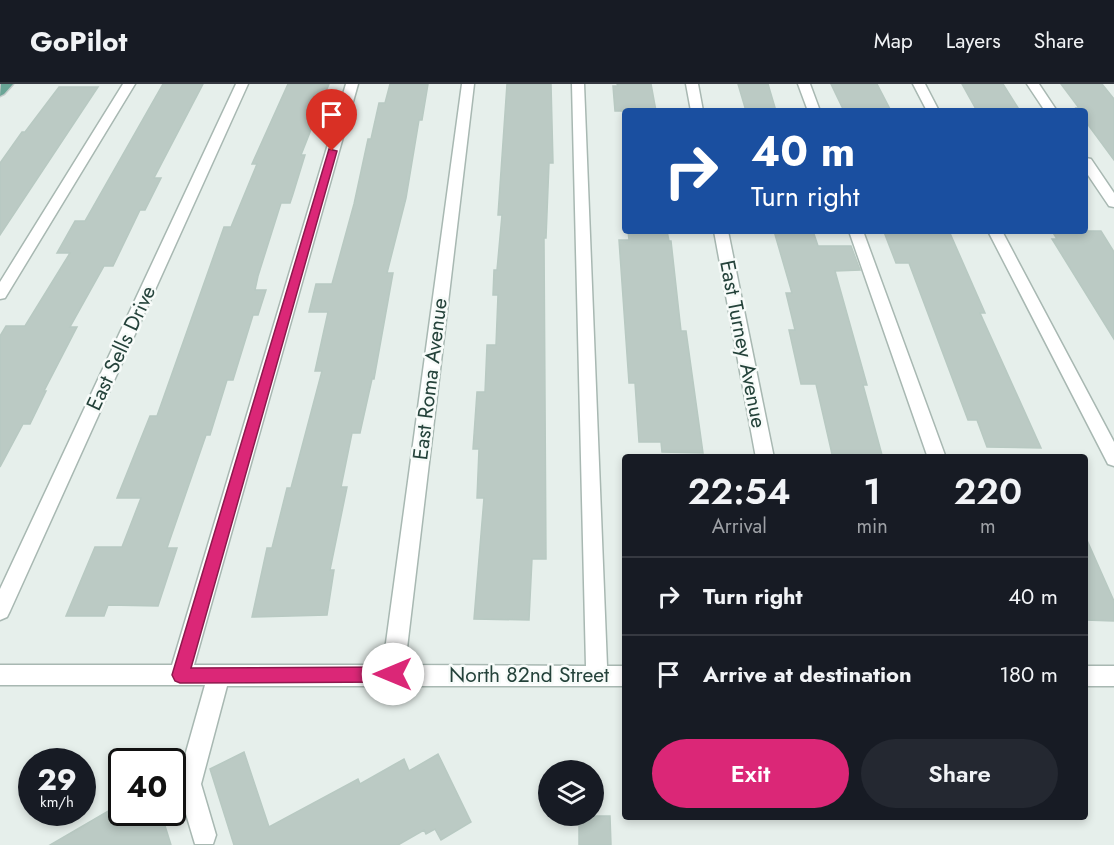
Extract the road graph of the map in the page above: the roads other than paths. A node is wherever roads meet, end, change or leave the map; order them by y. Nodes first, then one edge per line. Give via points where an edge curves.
1 (7, 84) edge
2 (129, 84) edge
3 (242, 84) edge
4 (352, 84) edge
5 (468, 84) edge
6 (578, 84) edge
7 (692, 84) edge
8 (804, 84) edge
9 (919, 84) edge
10 (1033, 84) edge
11 (0, 92) edge
12 (696, 108) edge
13 (813, 108) edge
14 (931, 108) edge
15 (1049, 108) edge
16 (1088, 165) edge
17 (1114, 203) edge
18 (722, 234) edge
19 (857, 234) edge
20 (997, 234) edge
21 (0, 294) edge
22 (764, 454) edge
23 (936, 454) edge
24 (1114, 459) edge
25 (0, 612) edge
26 (393, 674) junction
27 (0, 675) edge
28 (180, 675) junction
29 (219, 675) junction
30 (597, 676) junction
31 (622, 676) edge
32 (1088, 676) edge
33 (1114, 676) edge
34 (204, 835) dead end

1 - 11 main road
2 - 21 street
3 - 25 street, East Sells Drive
4 - 28 street
5 - 26 street, East Roma Avenue
6 - 30 street
7 - 12 street
8 - 13 street
9 - 14 street
10 - 15 street
16 - 17 street
18 - 22 street, East Turney Avenue
19 - 23 street
20 - 24 street
26 - 29 street, North 82nd Street
26 - 30 street, North 82nd Street
27 - 28 street, North 82nd Street
28 - 29 street, North 82nd Street
29 - 34 street via 189,784
30 - 31 street, North 82nd Street
32 - 33 street

